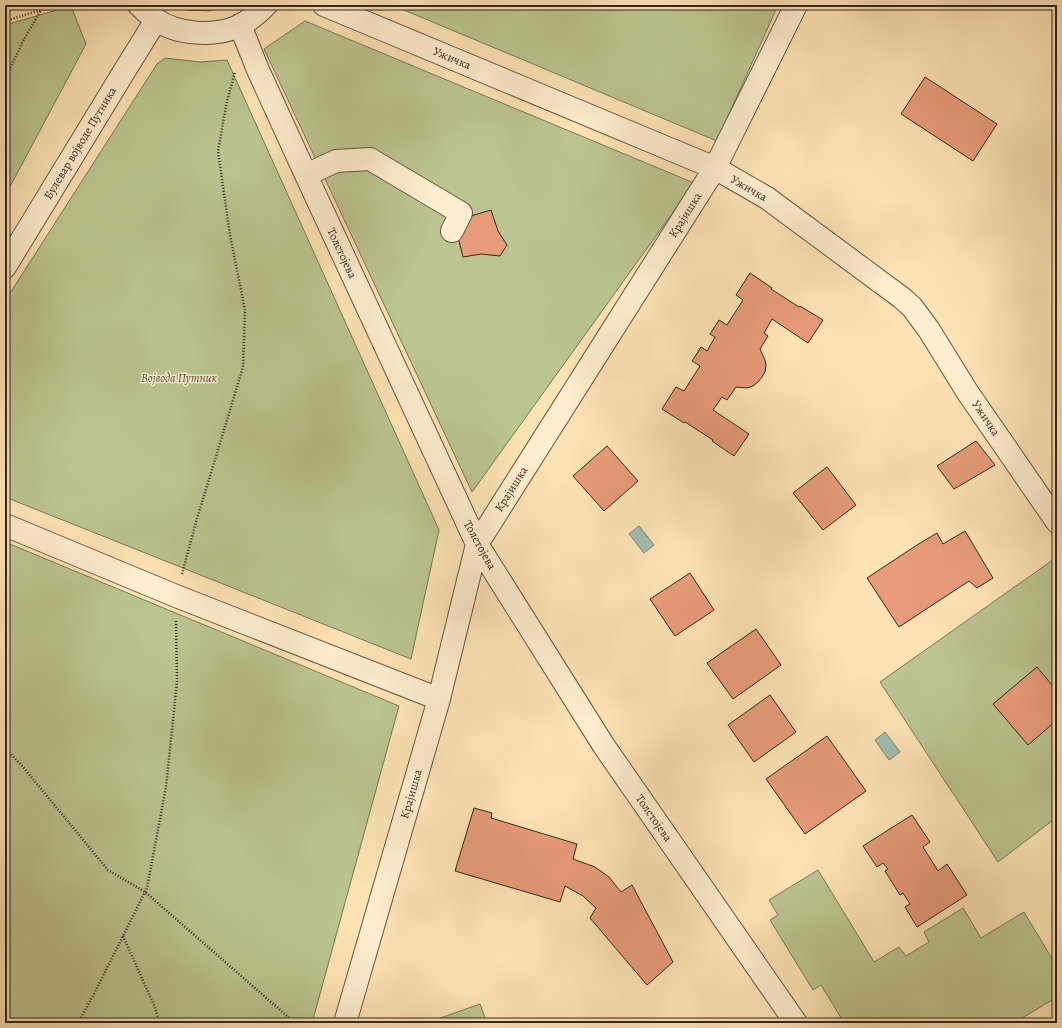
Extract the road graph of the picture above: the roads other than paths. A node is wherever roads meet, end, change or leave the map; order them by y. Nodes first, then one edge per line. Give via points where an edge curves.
1 (139, 5) edge
2 (266, 5) edge
3 (324, 5) edge
4 (796, 5) edge
5 (156, 20) junction
6 (240, 25) junction
7 (715, 168) junction
8 (306, 175) junction
9 (452, 231) dead end
10 (5, 267) edge
11 (1057, 522) edge
12 (5, 525) edge
13 (476, 544) junction
14 (439, 699) junction
15 (345, 1023) edge
16 (796, 1023) edge

1 - 5 street
2 - 6 street
3 - 7 street, Ужичка
4 - 7 street, Крајишка
5 - 6 street via 187,32 200,33 214,33
5 - 10 street, Булевар војводе Путника
6 - 8 street, Толстојева
7 - 11 street, Ужичка via 767,198 912,307
7 - 13 street, Крајишка
8 - 9 street via 336,161 370,159 461,213
8 - 13 street, Толстојева
12 - 14 street via 176,596
13 - 14 street, Крајишка
13 - 16 street, Толстојева via 604,746
14 - 15 street, Крајишка

